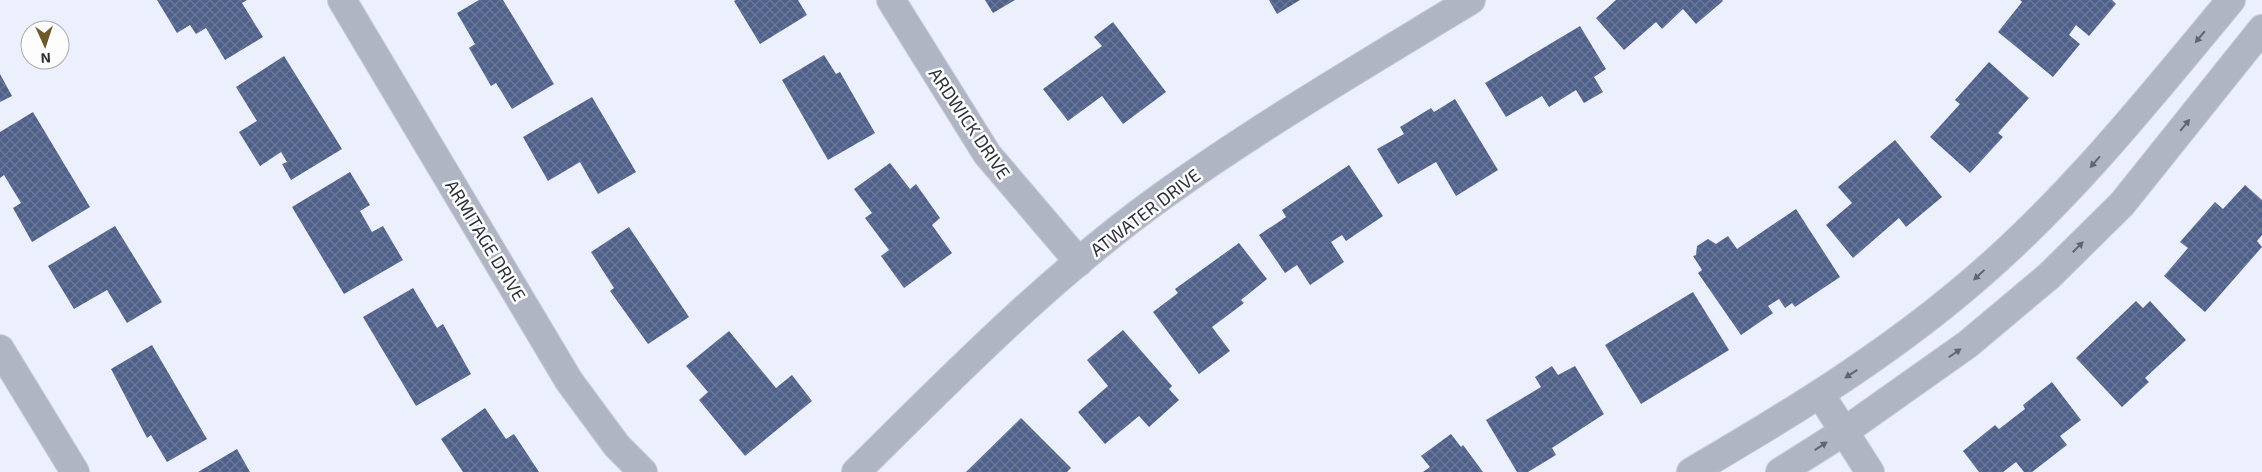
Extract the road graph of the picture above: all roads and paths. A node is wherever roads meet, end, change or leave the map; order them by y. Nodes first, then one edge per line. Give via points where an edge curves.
1 (342, 0) edge
2 (891, 0) edge
3 (1471, 0) edge
4 (2231, 0) edge
5 (1443, 7) edge
6 (2262, 29) edge
7 (1079, 262) junction
8 (0, 349) edge
9 (1820, 394) junction
10 (1845, 431) junction
11 (75, 472) edge
12 (642, 472) edge
13 (856, 472) edge
14 (1691, 472) edge
15 (1780, 472) edge
16 (1870, 472) edge

1 - 12 street, ARMITAGE DRIVE via 569,381 617,446
2 - 7 street, ARDWICK DRIVE via 987,154
3 - 5 street, ATWATER DRIVE
4 -> 9 street via 2094,164 2043,216 1960,292 1883,353
5 - 7 street, ATWATER DRIVE via 1160,198
10 -> 6 street via 1968,344 2049,276 2122,204
7 - 13 street, ATWATER DRIVE via 968,361
8 - 11 street
9 - 10 street
9 - 14 street
15 -> 10 street
10 - 16 street

